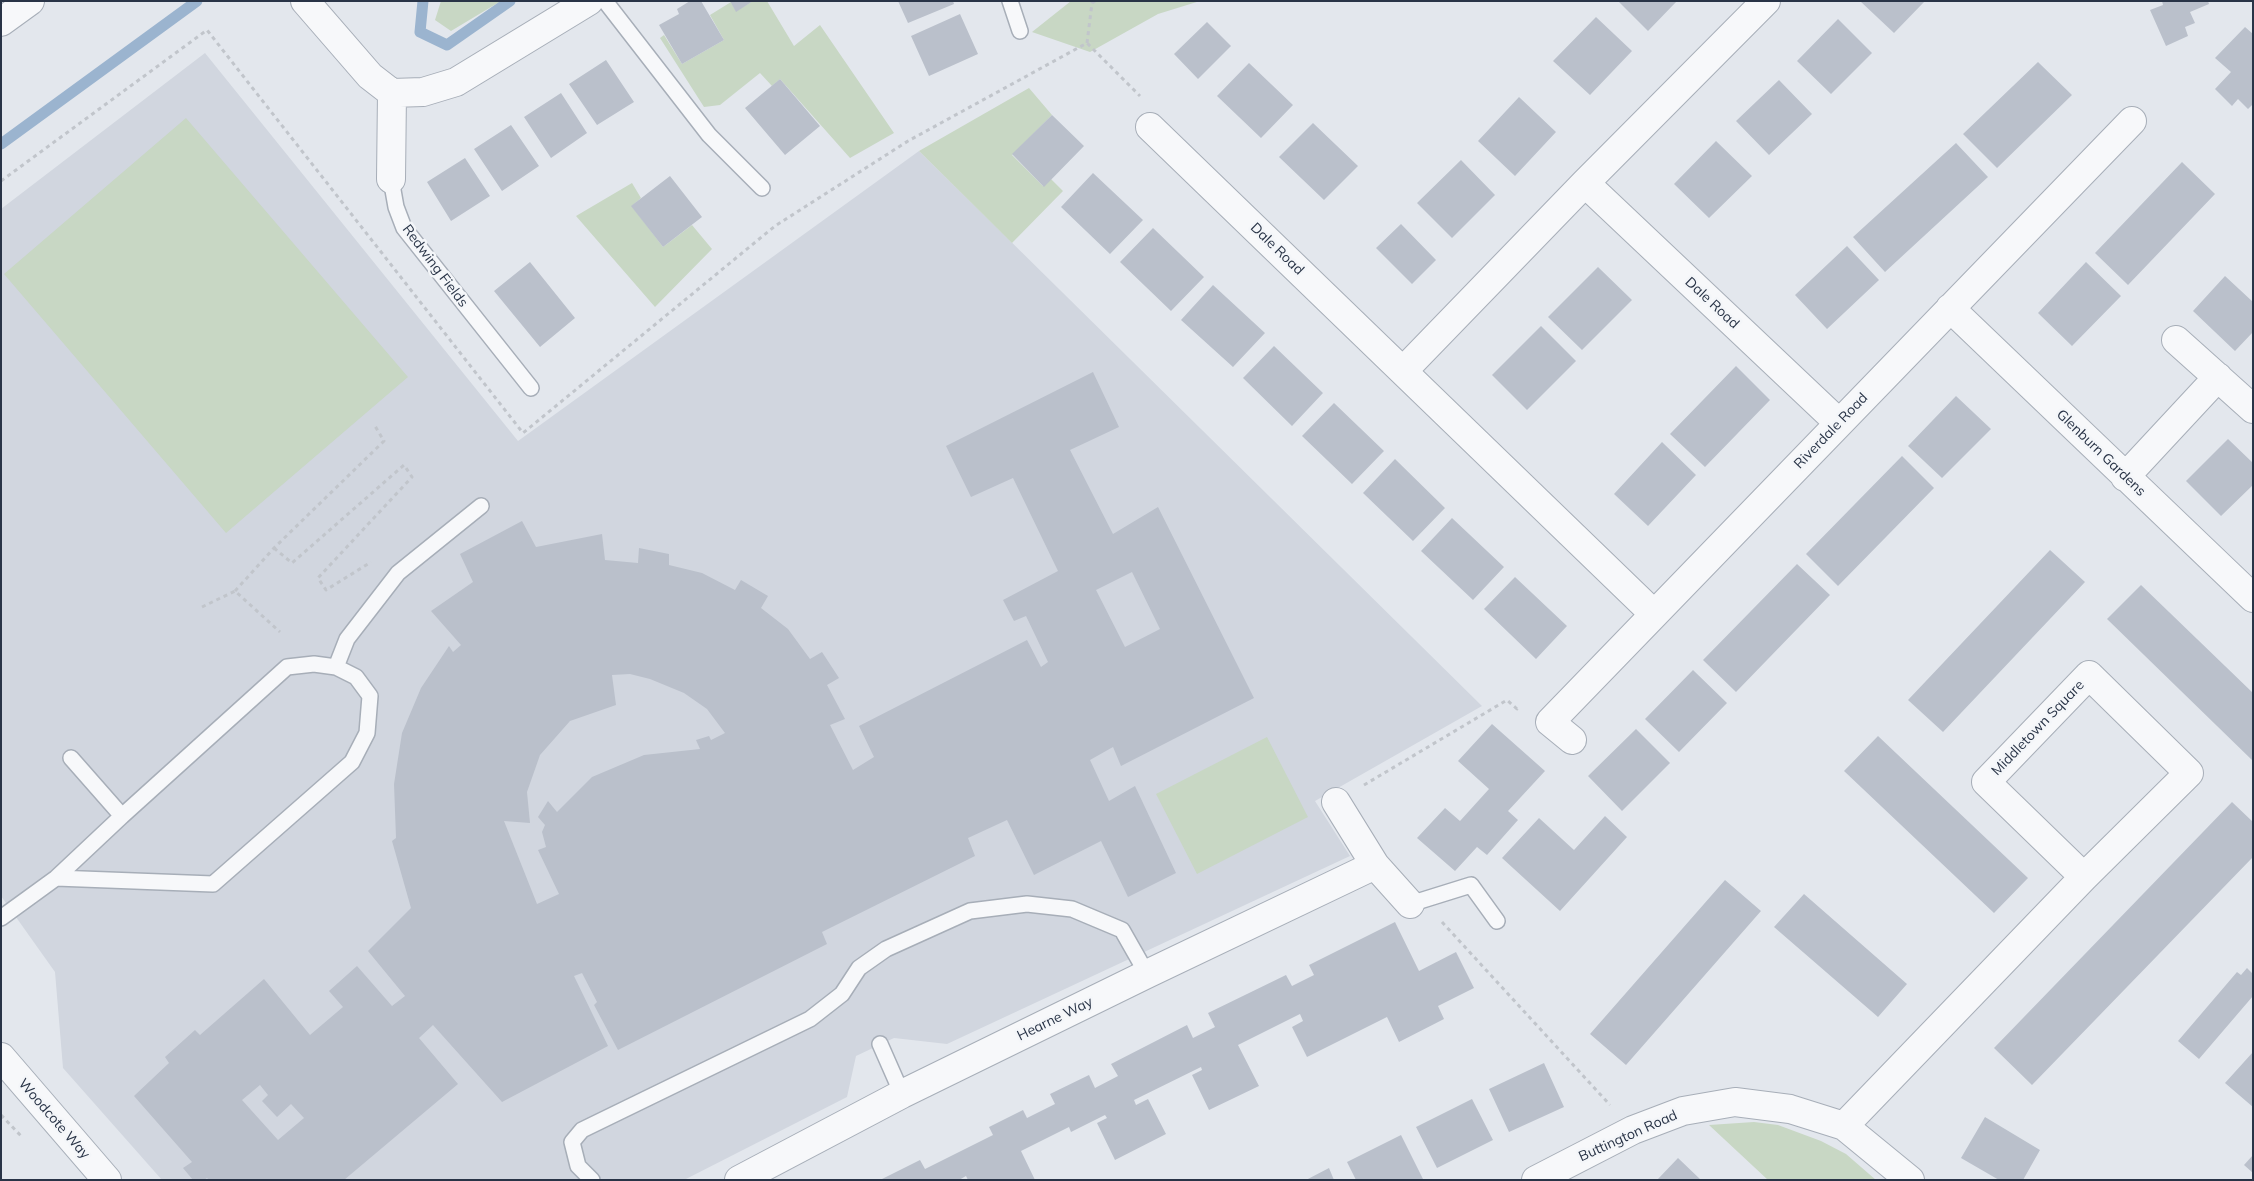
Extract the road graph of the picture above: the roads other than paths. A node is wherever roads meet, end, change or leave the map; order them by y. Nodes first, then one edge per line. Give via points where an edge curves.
1 (30, 1) edge
2 (305, 1) edge
3 (588, 1) edge
4 (605, 1) edge
5 (1010, 1) edge
6 (1766, 1) edge
7 (1, 22) edge
8 (1020, 31) dead end
9 (392, 93) junction
10 (2132, 121) dead end
11 (1150, 127) road end
12 (391, 179) joint
13 (1585, 183) junction
14 (762, 188) dead end
15 (1950, 308) junction
16 (2176, 340) dead end
17 (1403, 371) junction
18 (2218, 377) junction
19 (531, 388) dead end
20 (2253, 409) edge
21 (1839, 423) junction
22 (2125, 477) junction
23 (481, 506) dead end
24 (2253, 598) edge
25 (1654, 614) junction
26 (336, 667) junction
27 (1572, 740) dead end
28 (71, 758) dead end
29 (1336, 802) road end
30 (122, 816) junction
31 (1375, 865) junction
32 (2084, 877) junction
33 (56, 878) junction
34 (1417, 902) joint
35 (1, 918) edge
36 (1497, 921) dead end
37 (1147, 974) junction
38 (880, 1044) dead end
39 (1, 1057) edge
40 (902, 1094) junction
41 (1844, 1126) junction
42 (106, 1180) edge
43 (592, 1180) edge
44 (739, 1180) edge
45 (1536, 1180) edge
46 (1910, 1180) edge

1 - 7 street
2 - 9 street via 370,76
3 - 9 street via 456,82 423,92
4 - 14 lane via 709,135
5 - 8 lane
6 - 13 street
9 - 12 street, Redwing Fields
10 - 15 street, Riverdale Road
11 - 17 street, Dale Road
12 - 19 lane, Redwing Fields via 404,228
13 - 17 street
13 - 21 street, Dale Road
15 - 21 street, Riverdale Road
15 - 22 street, Glenburn Gardens
16 - 18 street
17 - 25 street, Dale Road
18 - 20 street
18 - 22 street
21 - 25 street, Riverdale Road
22 - 24 street, Glenburn Gardens
23 - 26 lane via 398,573 347,639
25 - 27 street, Riverdale Road via 1550,722
26 - 30 lane via 314,664 288,667
26 - 33 lane via 356,677 370,696 367,733 352,762 213,884
28 - 30 lane
29 - 31 street
30 - 33 lane
31 - 34 street
31 - 37 street, Hearne Way
32 - 32 street, Middletown Square via 2189,773 2089,675 1986,782
32 - 41 street, Middletown Square
33 - 35 lane
34 - 36 lane via 1471,885
37 - 40 street, Hearne Way
37 - 43 lane via 1122,930 1072,909 1027,904 970,911 886,949 859,968 842,994 810,1019 582,1130 572,1142 578,1166
38 - 40 lane
39 - 42 street, Woodcote Way
40 - 44 street, Hearne Way
41 - 45 street, Buttington Road via 1790,1109 1735,1102 1683,1111 1633,1130
41 - 46 street, Buttington Road

